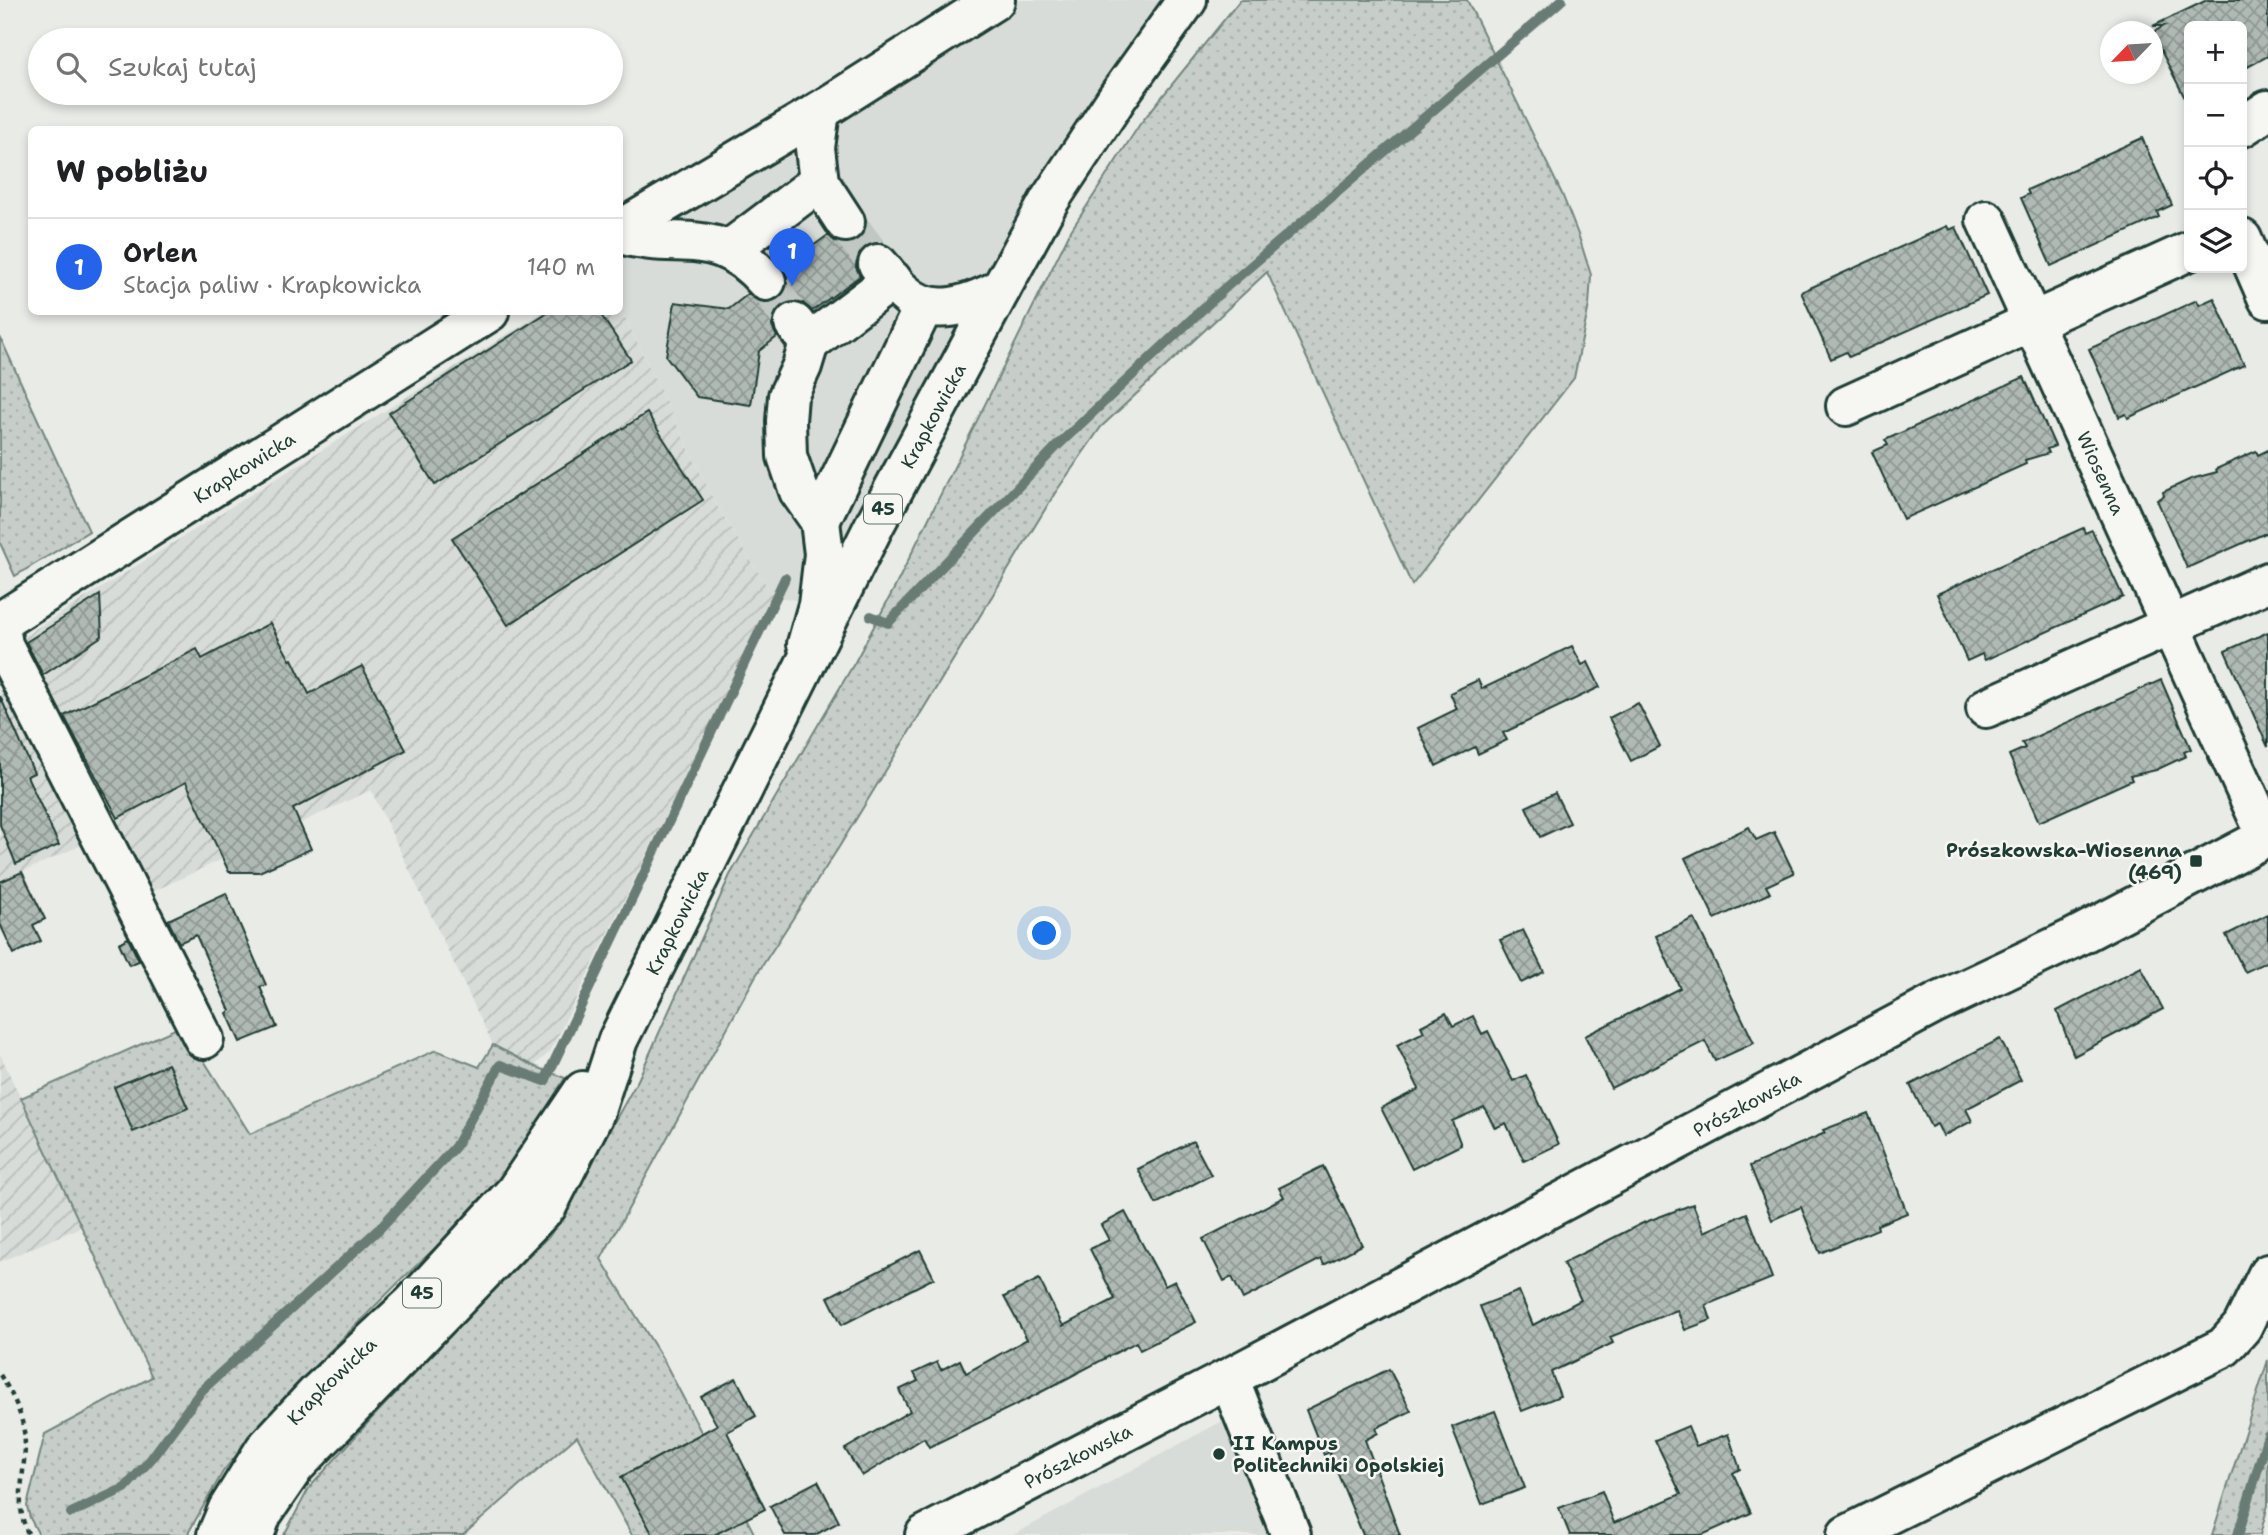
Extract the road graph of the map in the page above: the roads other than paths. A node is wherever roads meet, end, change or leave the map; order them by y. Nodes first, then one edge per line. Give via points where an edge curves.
1 (995, 0) edge
2 (1187, 0) edge
3 (2268, 110) edge
4 (820, 111) junction
5 (2247, 124) edge
6 (819, 182) junction
7 (1986, 220) dead end
8 (845, 222) tunnel mouth
9 (623, 230) edge
10 (623, 233) edge
11 (729, 250) junction
12 (2247, 251) edge
13 (2184, 253) edge
14 (766, 281) tunnel mouth
15 (1001, 289) junction
16 (2268, 299) edge
17 (924, 306) junction
18 (484, 315) edge
19 (2032, 321) junction
20 (1846, 406) dead end
21 (820, 521) junction
22 (2268, 582) edge
23 (0, 624) edge
24 (2170, 625) junction
25 (797, 679) junction
26 (1986, 708) dead end
27 (2268, 836) edge
28 (204, 1039) dead end
29 (618, 1040) junction
30 (2268, 1274) edge
31 (1229, 1378) junction
32 (217, 1535) edge
33 (254, 1535) edge
34 (925, 1535) edge
35 (1291, 1535) edge
36 (1847, 1535) edge

1 - 4 main road
2 - 15 main road, Krapkowicka / 45 via 1049,201
3 - 5 main road
4 - 6 main road via 815,148
4 - 9 main road
6 - 8 main road
6 - 11 main road
7 - 19 main road, Wiosenna
10 - 11 main road via 636,239 707,243
11 - 14 main road via 750,263
12 - 16 main road
13 - 19 main road
15 - 17 main road via 972,304
15 - 25 main road, Krapkowicka / 45 via 874,524
17 - 21 main road
17 - 21 main road via 905,295 885,272 801,333 802,366 788,396 787,456 799,491
18 - 23 main road, Krapkowicka
19 - 20 main road
19 - 24 main road, Wiosenna
21 - 25 main road via 824,554 818,605
22 - 24 main road
23 - 28 main road via 3,645
24 - 26 main road
24 - 27 main road, Wiosenna
25 - 29 main road, Krapkowicka / 45
27 - 31 main road, Prószkowska via 2072,939 1935,1004
29 - 32 main road, Krapkowicka / 45 via 515,1192 413,1303 265,1448
29 - 33 main road, Krapkowicka / 45 via 594,1114 547,1206 295,1466 262,1514
30 - 36 main road via 2242,1327 2224,1347
31 - 34 main road, Prószkowska
31 - 35 main road

